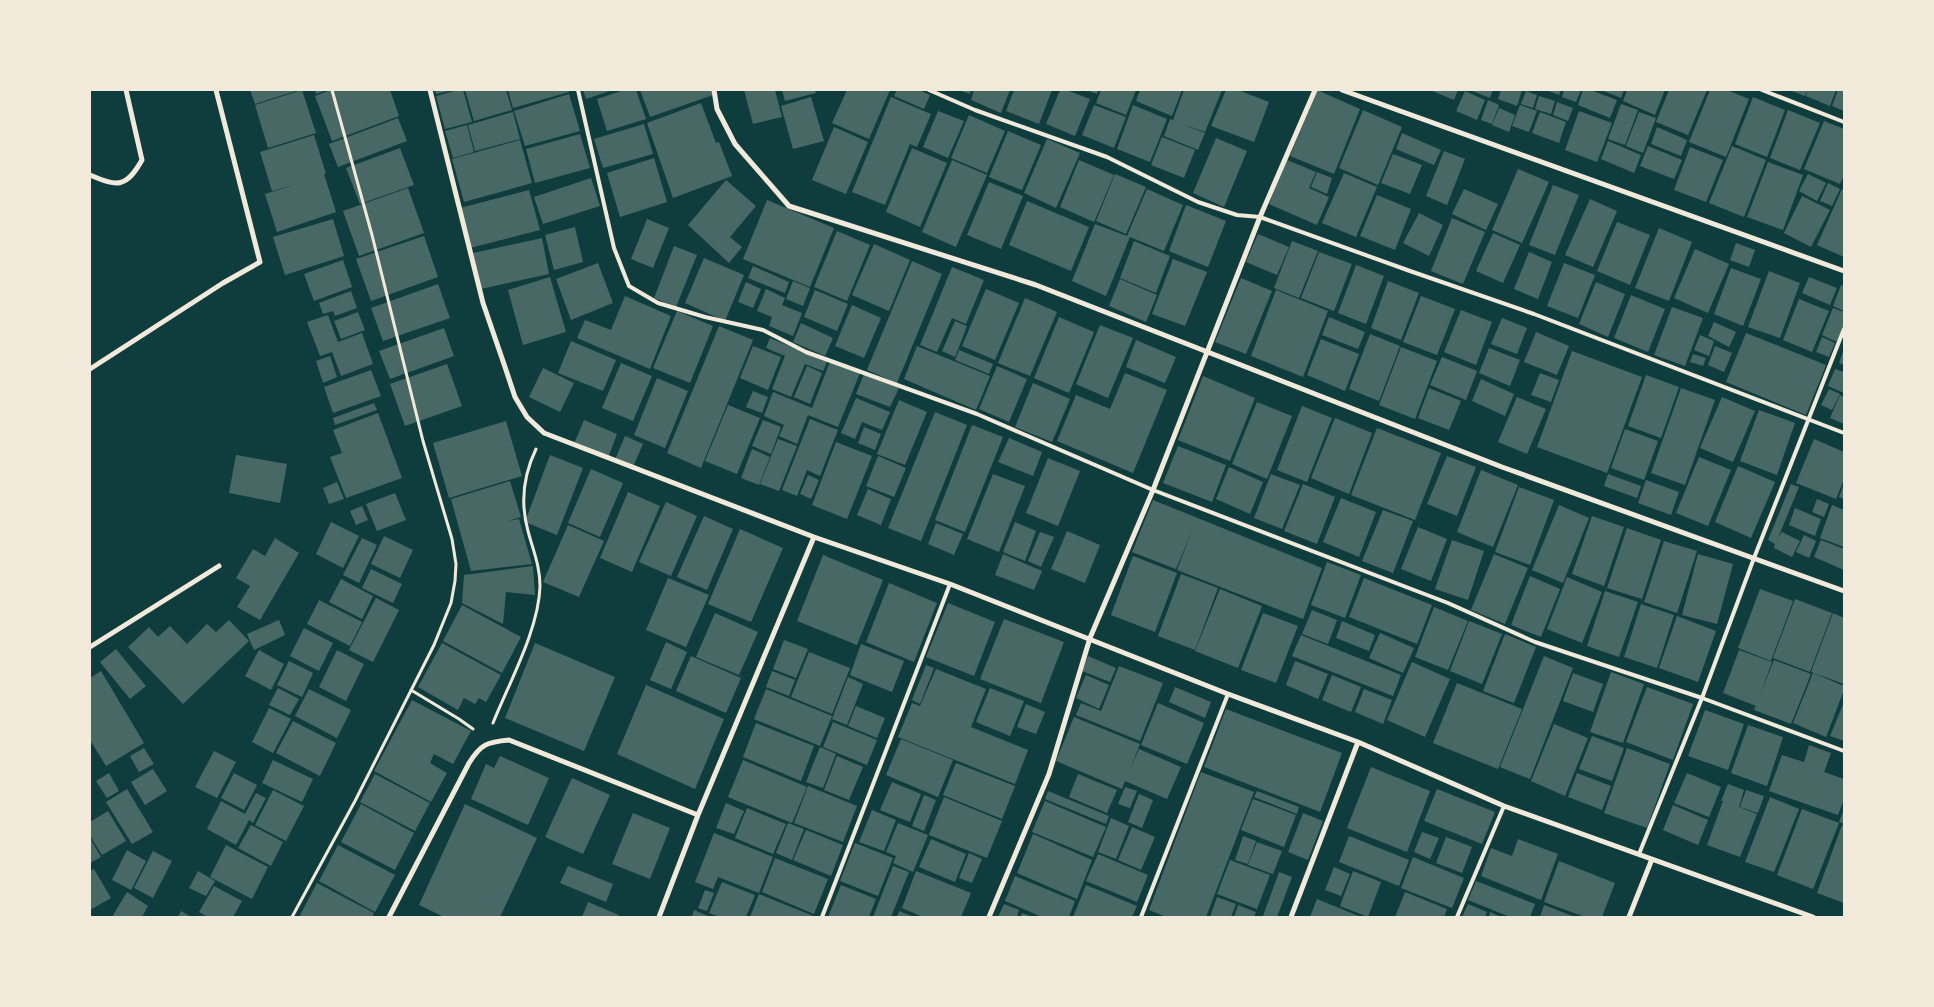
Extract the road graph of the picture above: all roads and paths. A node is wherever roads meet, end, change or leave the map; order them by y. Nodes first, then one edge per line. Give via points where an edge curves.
1 (126, 90) edge
2 (216, 90) edge
3 (332, 90) edge
4 (430, 90) edge
5 (578, 90) edge
6 (714, 90) edge
7 (929, 90) edge
8 (1315, 90) edge
9 (1342, 90) edge
10 (1762, 90) edge
11 (1844, 122) edge
12 (90, 174) edge
13 (1260, 217) junction
14 (1844, 271) edge
15 (1844, 329) edge
16 (1207, 352) junction
17 (90, 369) edge
18 (1808, 419) junction
19 (544, 433) junction
20 (1844, 433) edge
21 (1153, 490) junction
22 (814, 537) junction
23 (1754, 558) junction
24 (219, 566) dead end
25 (950, 584) junction
26 (1844, 591) edge
27 (1090, 638) junction
28 (90, 647) edge
29 (411, 690) junction
30 (1228, 694) junction
31 (1702, 698) junction
32 (1358, 742) junction
33 (485, 744) junction
34 (1844, 751) edge
35 (1504, 806) junction
36 (698, 815) junction
37 (1639, 854) junction
38 (1652, 859) junction
39 (292, 917) edge
40 (389, 917) edge
41 (659, 917) edge
42 (822, 917) edge
43 (988, 917) edge
44 (1141, 917) edge
45 (1291, 917) edge
46 (1457, 917) edge
47 (1629, 917) edge
48 (1813, 917) edge

1 - 12 street via 142,160 133,177 117,183
2 - 17 street via 260,262
3 - 29 path via 456,564 451,603
4 - 19 street via 483,304 515,397 527,417
5 - 21 lane via 614,248 629,286 658,304 763,330 806,352 977,414
6 - 16 street via 717,109 735,144 790,206 1036,285
7 - 13 lane via 975,110 1107,156 1198,202 1237,216
8 - 13 street
9 - 14 street
10 - 11 lane
13 - 16 street
13 - 18 lane via 1534,314
15 - 18 lane
16 - 21 street
16 - 23 street via 1502,467
18 - 20 lane
18 - 23 lane
19 - 22 street
19 - 33 path via 527,469 524,498 524,514 539,567 540,588 535,616
21 - 27 street
21 - 31 lane via 1448,603 1535,642
22 - 25 street
22 - 36 street
23 - 26 street
23 - 31 lane
24 - 28 street
25 - 27 street
25 - 42 lane
27 - 30 street
27 - 43 street via 1049,774
29 - 33 path via 459,718
29 - 39 path
30 - 32 street
30 - 44 lane
31 - 34 lane
31 - 37 lane
32 - 35 street
32 - 45 street
33 - 36 street via 509,740
33 - 40 street via 469,763
35 - 37 street
35 - 46 lane
36 - 41 street
37 - 38 street
38 - 47 street
38 - 48 street

